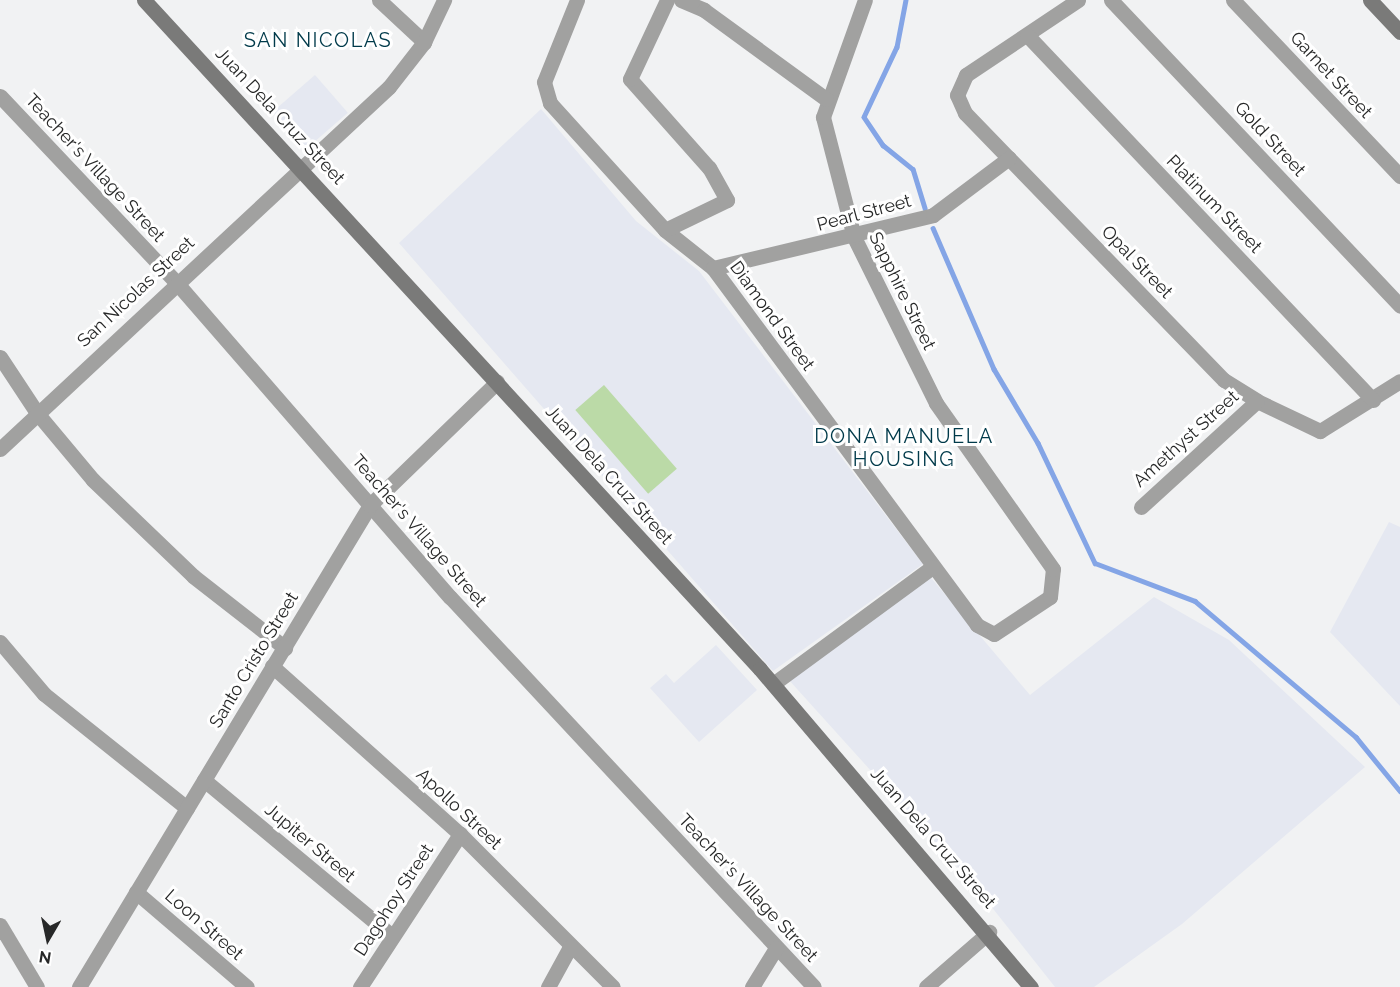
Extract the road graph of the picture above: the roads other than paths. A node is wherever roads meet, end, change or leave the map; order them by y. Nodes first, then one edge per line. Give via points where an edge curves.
1 (144, 0) edge
2 (379, 0) edge
3 (444, 0) edge
4 (577, 0) edge
5 (667, 0) edge
6 (681, 0) edge
7 (865, 0) edge
8 (1078, 0) edge
9 (1111, 0) edge
10 (1233, 0) edge
11 (1370, 0) edge
12 (1400, 32) edge
13 (1027, 35) junction
14 (424, 42) junction
15 (826, 99) junction
16 (2, 104) edge
17 (1009, 158) junction
18 (302, 167) junction
19 (1400, 176) edge
20 (665, 230) junction
21 (854, 237) junction
22 (712, 268) junction
23 (175, 281) junction
24 (1400, 306) edge
25 (0, 357) edge
26 (1400, 381) edge
27 (497, 382) junction
28 (1373, 400) junction
29 (1257, 401) junction
30 (37, 412) junction
31 (0, 449) edge
32 (370, 505) junction
33 (1141, 507) dead end
34 (932, 567) junction
35 (984, 633) joint
36 (0, 642) edge
37 (285, 648) junction
38 (272, 666) junction
39 (772, 684) junction
40 (204, 780) junction
41 (187, 808) junction
42 (460, 834) junction
43 (136, 892) junction
44 (0, 925) edge
45 (988, 932) junction
46 (392, 936) junction
47 (570, 947) junction
48 (776, 948) junction
49 (37, 987) edge
50 (79, 987) edge
51 (247, 987) edge
52 (360, 987) edge
53 (548, 987) edge
54 (613, 987) edge
55 (752, 987) edge
56 (814, 987) edge
57 (926, 987) edge
58 (1031, 987) edge

1 - 18 street, Juan Dela Cruz Street
2 - 14 street
3 - 14 street, San Nicolas Street
4 - 20 street, Diamond Street via 544,82 545,94
5 - 20 street via 630,80 709,168 727,200
6 - 15 street via 704,10
7 - 15 street, Sapphire Street
8 - 13 street
9 - 24 street, Gold Street
10 - 19 street, Garnet Street
11 - 12 street
13 - 17 street, Opal Street via 966,75 957,95 965,113
13 - 28 street, Platinum Street
14 - 18 street, San Nicolas Street via 389,87
15 - 21 street, Sapphire Street via 823,135
16 - 23 street, Teacher's Village Street
17 - 21 street, Pearl Street via 933,215
17 - 29 street, Opal Street via 1224,380
18 - 23 street, San Nicolas Street
18 - 27 street, Juan Dela Cruz Street
20 - 22 street, Diamond Street
21 - 22 street, Pearl Street
21 - 35 street, Sapphire Street via 936,402 1053,569 1050,597 1003,632
22 - 34 street, Diamond Street
23 - 30 street, San Nicolas Street
23 - 32 street, Teacher's Village Street
25 - 30 street
26 - 28 street
27 - 32 street, Santo Cristo Street
27 - 39 street, Juan Dela Cruz Street
28 - 29 street, Opal Street via 1327,429 1312,430
29 - 33 street, Amethyst Street
30 - 31 street, San Nicolas Street
30 - 37 street via 151,537
32 - 37 street, Santo Cristo Street
32 - 48 street, Teacher's Village Street
34 - 35 street, Diamond Street
34 - 39 street
36 - 41 street via 44,694
37 - 38 street, Santo Cristo Street
38 - 40 street, Santo Cristo Street
38 - 42 street, Apollo Street
39 - 45 street, Juan Dela Cruz Street
40 - 41 street, Santo Cristo Street
40 - 46 street, Jupiter Street
41 - 43 street, Santo Cristo Street
42 - 46 street, Dagohoy Street
42 - 47 street, Apollo Street
43 - 50 street, Santo Cristo Street
43 - 51 street, Loon Street
44 - 49 street
45 - 57 street
45 - 58 street, Juan Dela Cruz Street
46 - 52 street, Dagohoy Street
47 - 53 street
47 - 54 street, Apollo Street
48 - 55 street
48 - 56 street, Teacher's Village Street

